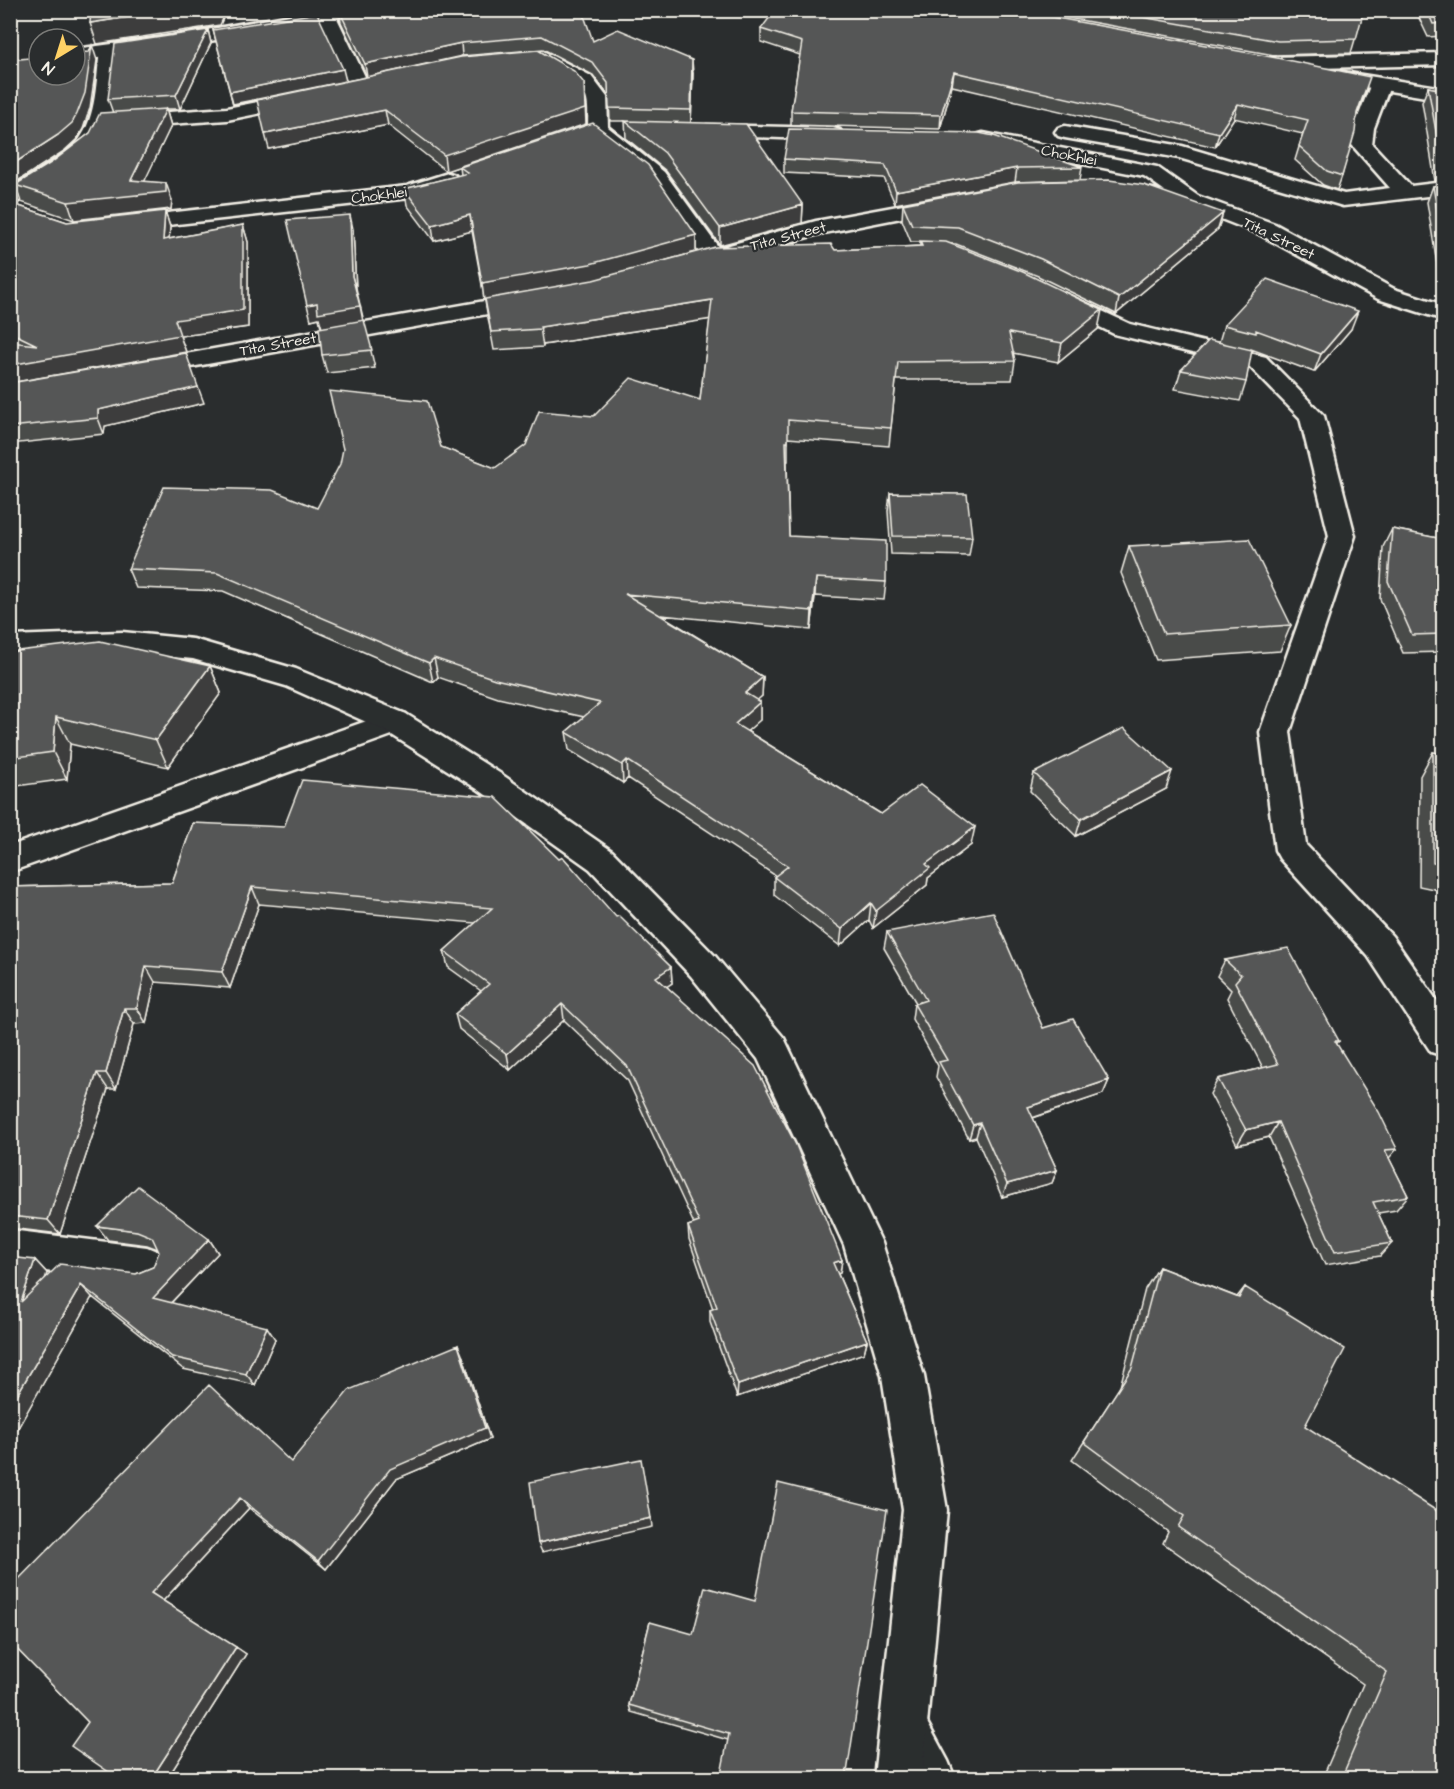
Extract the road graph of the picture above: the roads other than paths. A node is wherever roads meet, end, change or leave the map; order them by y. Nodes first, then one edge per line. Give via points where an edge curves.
1 (352, 10) edge
2 (326, 14) junction
3 (109, 51) junction
4 (87, 53) edge
5 (520, 59) edge
6 (1250, 59) edge
7 (1443, 59) edge
8 (1274, 63) junction
9 (1380, 86) junction
10 (339, 92) edge
11 (1443, 94) edge
12 (318, 96) edge
13 (97, 122) junction
14 (598, 129) junction
15 (633, 129) edge
16 (692, 131) edge
17 (858, 135) edge
18 (576, 136) edge
19 (465, 174) edge
20 (1443, 188) edge
21 (1118, 190) edge
22 (1406, 193) junction
23 (968, 199) edge
24 (1198, 202) junction
25 (14, 206) edge
26 (108, 225) edge
27 (812, 254) edge
28 (702, 259) junction
29 (1039, 288) edge
30 (548, 297) edge
31 (1443, 313) edge
32 (125, 372) edge
33 (10, 646) edge
34 (395, 722) junction
35 (10, 859) edge
36 (1443, 1041) edge
37 (10, 1248) edge
38 (147, 1266) dead end
39 (905, 1730) junction
40 (898, 1779) edge
41 (931, 1779) edge

1 - 2 main road
2 - 3 main road
2 - 10 main road via 368,86
3 - 4 main road
3 - 13 main road via 102,111
5 - 14 main road via 543,57 584,80 597,97
6 - 8 main road
7 - 8 main road
8 - 9 main road
9 - 11 main road
9 - 22 main road via 1364,128 1362,145
12 - 13 main road via 227,114
13 - 25 main road via 87,144
14 - 15 main road
14 - 18 main road
14 - 28 main road via 657,176 692,223
16 - 17 main road
19 - 26 main road, Chokhlei via 410,192
20 - 22 main road
21 - 24 main road, Tita Street
22 - 24 main road, Chokhlei via 1343,200 1182,152 1043,130 971,138 1150,171
23 - 28 main road, Tita Street via 816,228
24 - 31 main road, Tita Street via 1267,229 1386,294
27 - 28 main road
29 - 36 main road via 1122,329 1258,362 1312,416 1342,536 1275,732 1291,850 1380,946
30 - 32 main road, Tita Street
33 - 34 main road via 122,642 194,649 296,679
34 - 35 main road
34 - 39 main road via 490,782 601,860 703,966 771,1049 862,1243 903,1376 925,1510
37 - 38 main road
39 - 40 main road
39 - 41 main road

